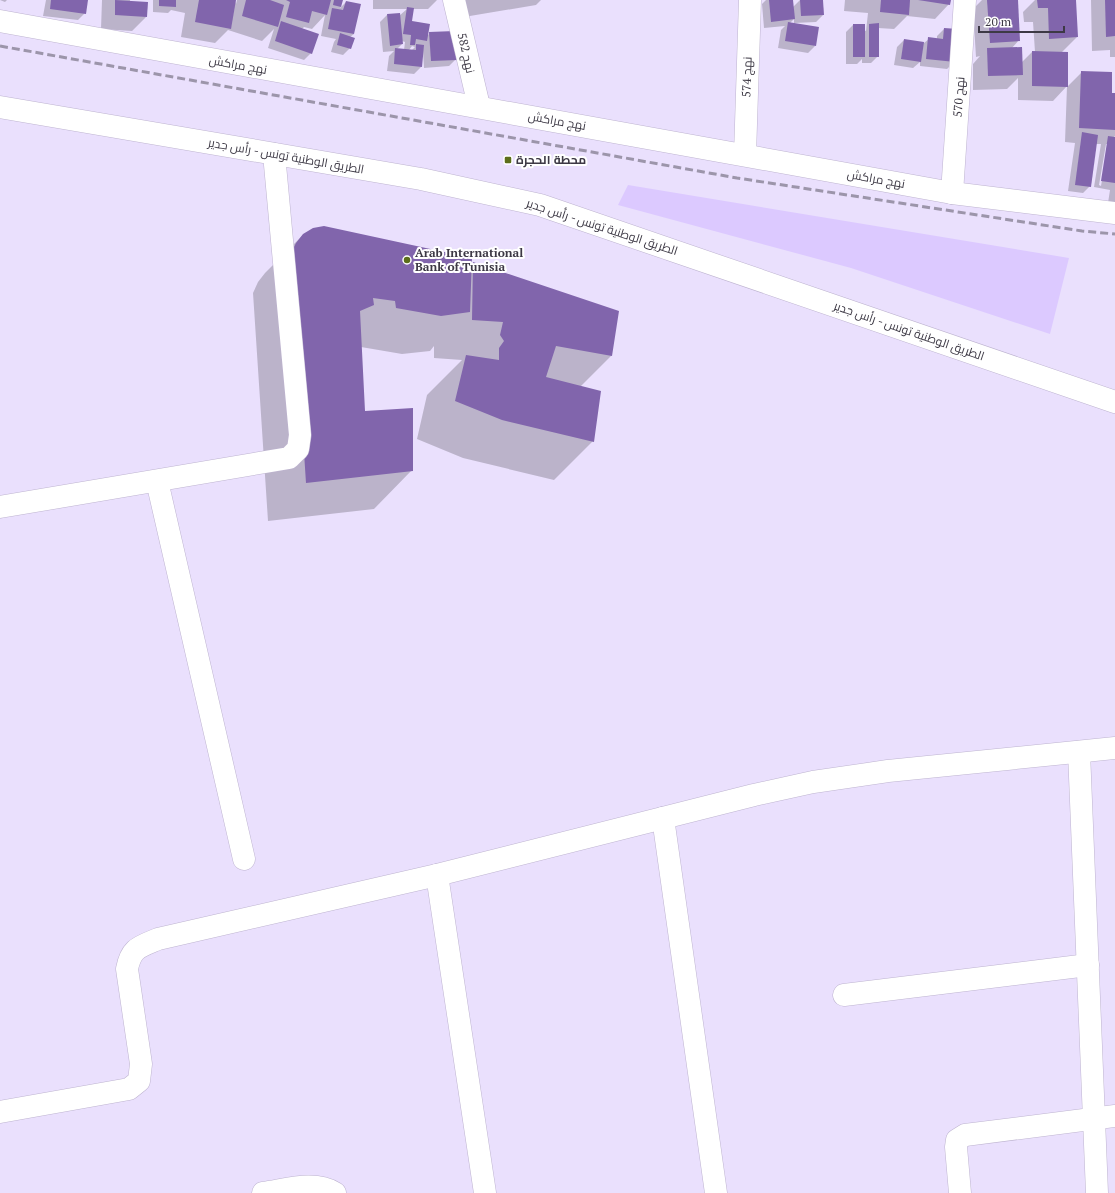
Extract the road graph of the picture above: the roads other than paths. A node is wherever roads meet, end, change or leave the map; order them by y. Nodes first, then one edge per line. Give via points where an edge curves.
1 (454, 0) edge
2 (750, 0) edge
3 (965, 0) edge
4 (0, 21) edge
5 (0, 106) edge
6 (478, 106) junction
7 (274, 154) junction
8 (745, 155) junction
9 (952, 193) junction
10 (1115, 213) edge
11 (1115, 402) edge
12 (157, 481) junction
13 (0, 507) edge
14 (1115, 748) edge
15 (1079, 752) junction
16 (663, 818) junction
17 (244, 859) dead end
18 (436, 875) junction
19 (1088, 965) junction
20 (844, 995) dead end
21 (0, 1112) edge
22 (1105, 1117) edge
23 (263, 1193) edge
24 (335, 1193) edge
25 (485, 1193) edge
26 (716, 1193) edge
27 (960, 1193) edge
28 (1097, 1193) edge

1 - 6 street, نهج 582
2 - 8 street, نهج 574
3 - 9 street, نهج 570
4 - 6 street, نهج مراكش
5 - 7 street, الطريق الوطنية تونس - رأس جدير
6 - 8 street, نهج مراكش
7 - 11 street, الطريق الوطنية تونس - رأس جدير via 421,179 540,205
7 - 12 street via 300,435 298,449 289,458
8 - 9 street, نهج مراكش
9 - 10 street, نهج مراكش
12 - 13 street
12 - 17 street
14 - 15 street
15 - 16 street via 888,771 813,782
15 - 19 street
16 - 18 street
16 - 26 street
18 - 21 street via 158,939 141,946 130,956 127,970 141,1064 139,1080 129,1089
18 - 25 street
19 - 20 street
19 - 22 street
22 - 27 street via 965,1136 957,1140
22 - 28 street
23 - 24 street via 309,1186

